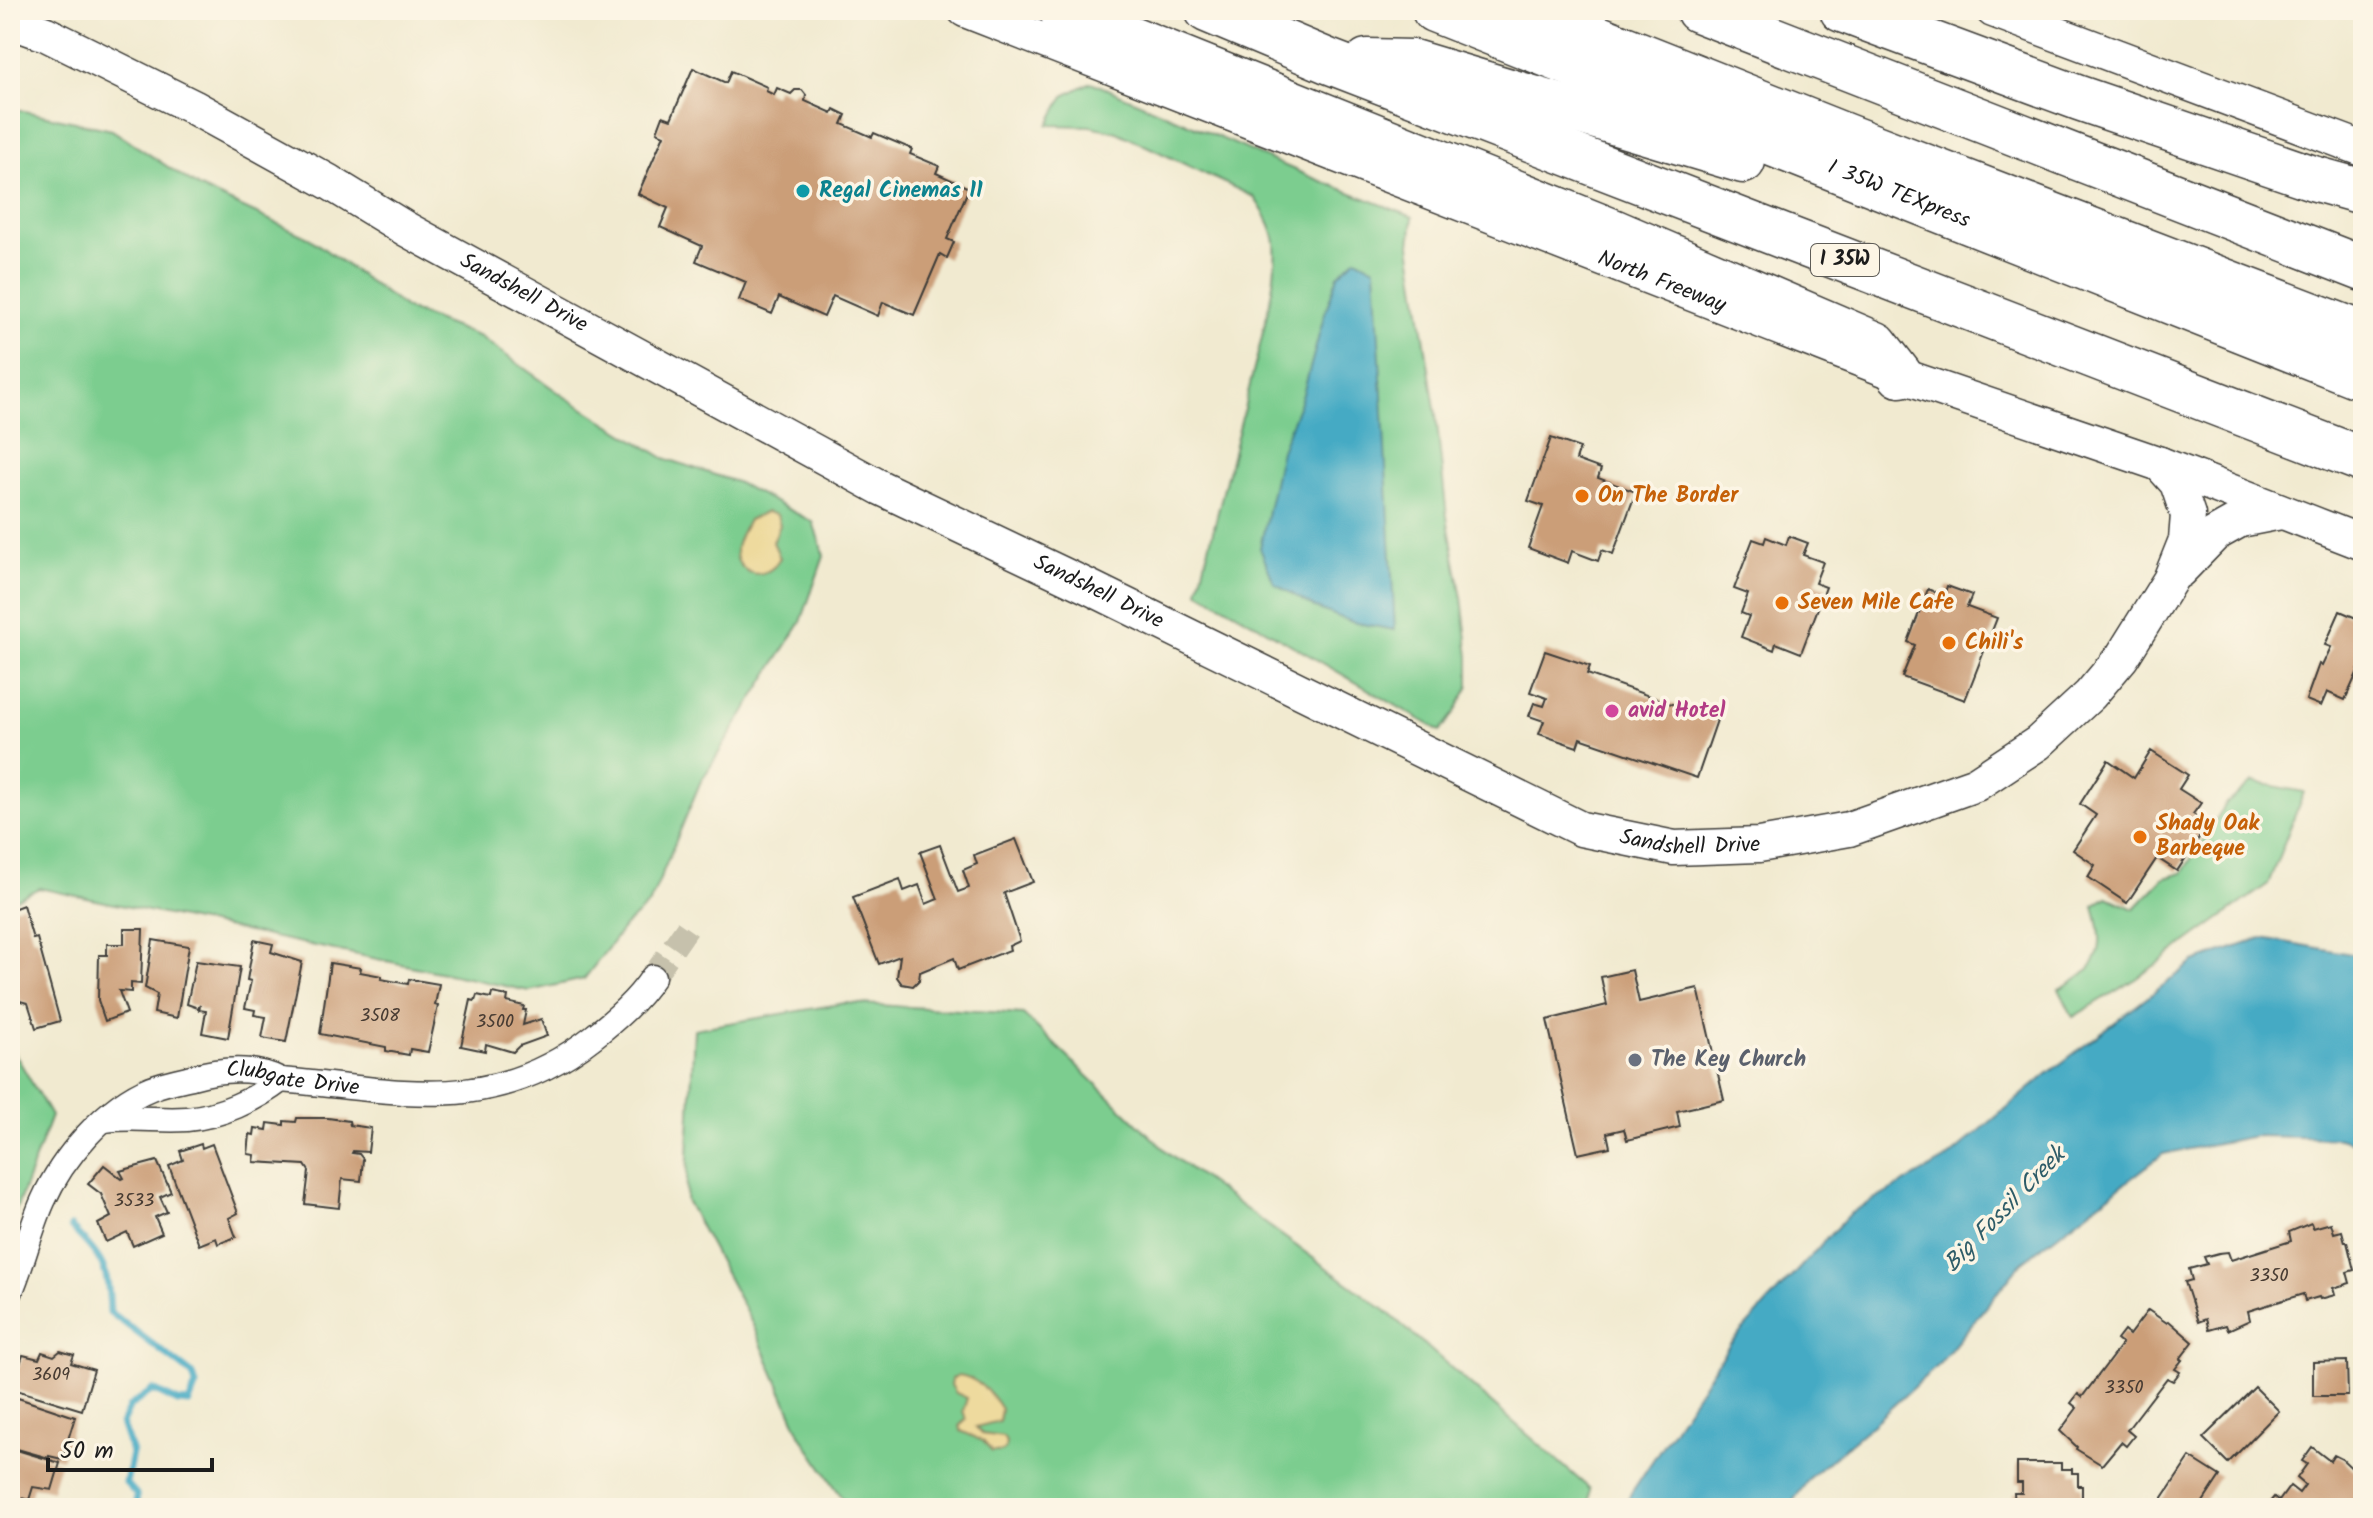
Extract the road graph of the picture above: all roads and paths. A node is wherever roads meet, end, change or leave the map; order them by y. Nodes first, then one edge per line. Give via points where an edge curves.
1 (965, 10) edge
2 (1061, 10) edge
3 (1207, 10) edge
4 (1434, 10) edge
5 (1528, 10) edge
6 (1698, 10) edge
7 (1842, 10) edge
8 (1993, 10) edge
9 (10, 21) edge
10 (1328, 61) junction
11 (2363, 149) edge
12 (2363, 192) edge
13 (2363, 269) edge
14 (2171, 304) junction
15 (2363, 334) edge
16 (1900, 375) junction
17 (2363, 378) edge
18 (2363, 460) edge
19 (2160, 464) junction
20 (2281, 512) junction
21 (2363, 543) edge
22 (2170, 580) junction
23 (653, 977) tunnel mouth
24 (281, 1080) junction
25 (105, 1120) junction
26 (10, 1293) edge

1 - 16 street, North Freeway
2 - 16 highway via 1615,232 1876,344
3 - 10 highway, I 35W
4 - 14 highway, I 35W TEXpress
5 - 15 highway, I 35W TEXpress
6 - 13 highway
7 - 12 highway via 2079,98
8 - 11 street
9 - 22 street, Sandshell Drive via 193,107 881,488 1581,829 1674,848 1759,845 1849,829 1976,784 2038,743 2090,695 2122,657
10 - 14 highway via 1413,62 1691,144
10 - 18 highway, I 35W
14 - 17 highway, I 35W TEXpress
16 - 19 street, North Freeway
19 - 20 street, North Freeway
19 - 22 street, Sandshell Drive via 2177,483 2188,515 2186,540
20 - 21 street, North Freeway
20 - 22 street, Sandshell Drive via 2240,520 2215,534
23 - 24 street, Clubgate Drive via 623,1013 572,1053 524,1078 420,1095
24 - 25 street via 211,1115
24 - 25 street, Clubgate Drive via 267,1072 216,1070 150,1088
25 - 26 street, Clubgate Drive via 83,1139 53,1180

